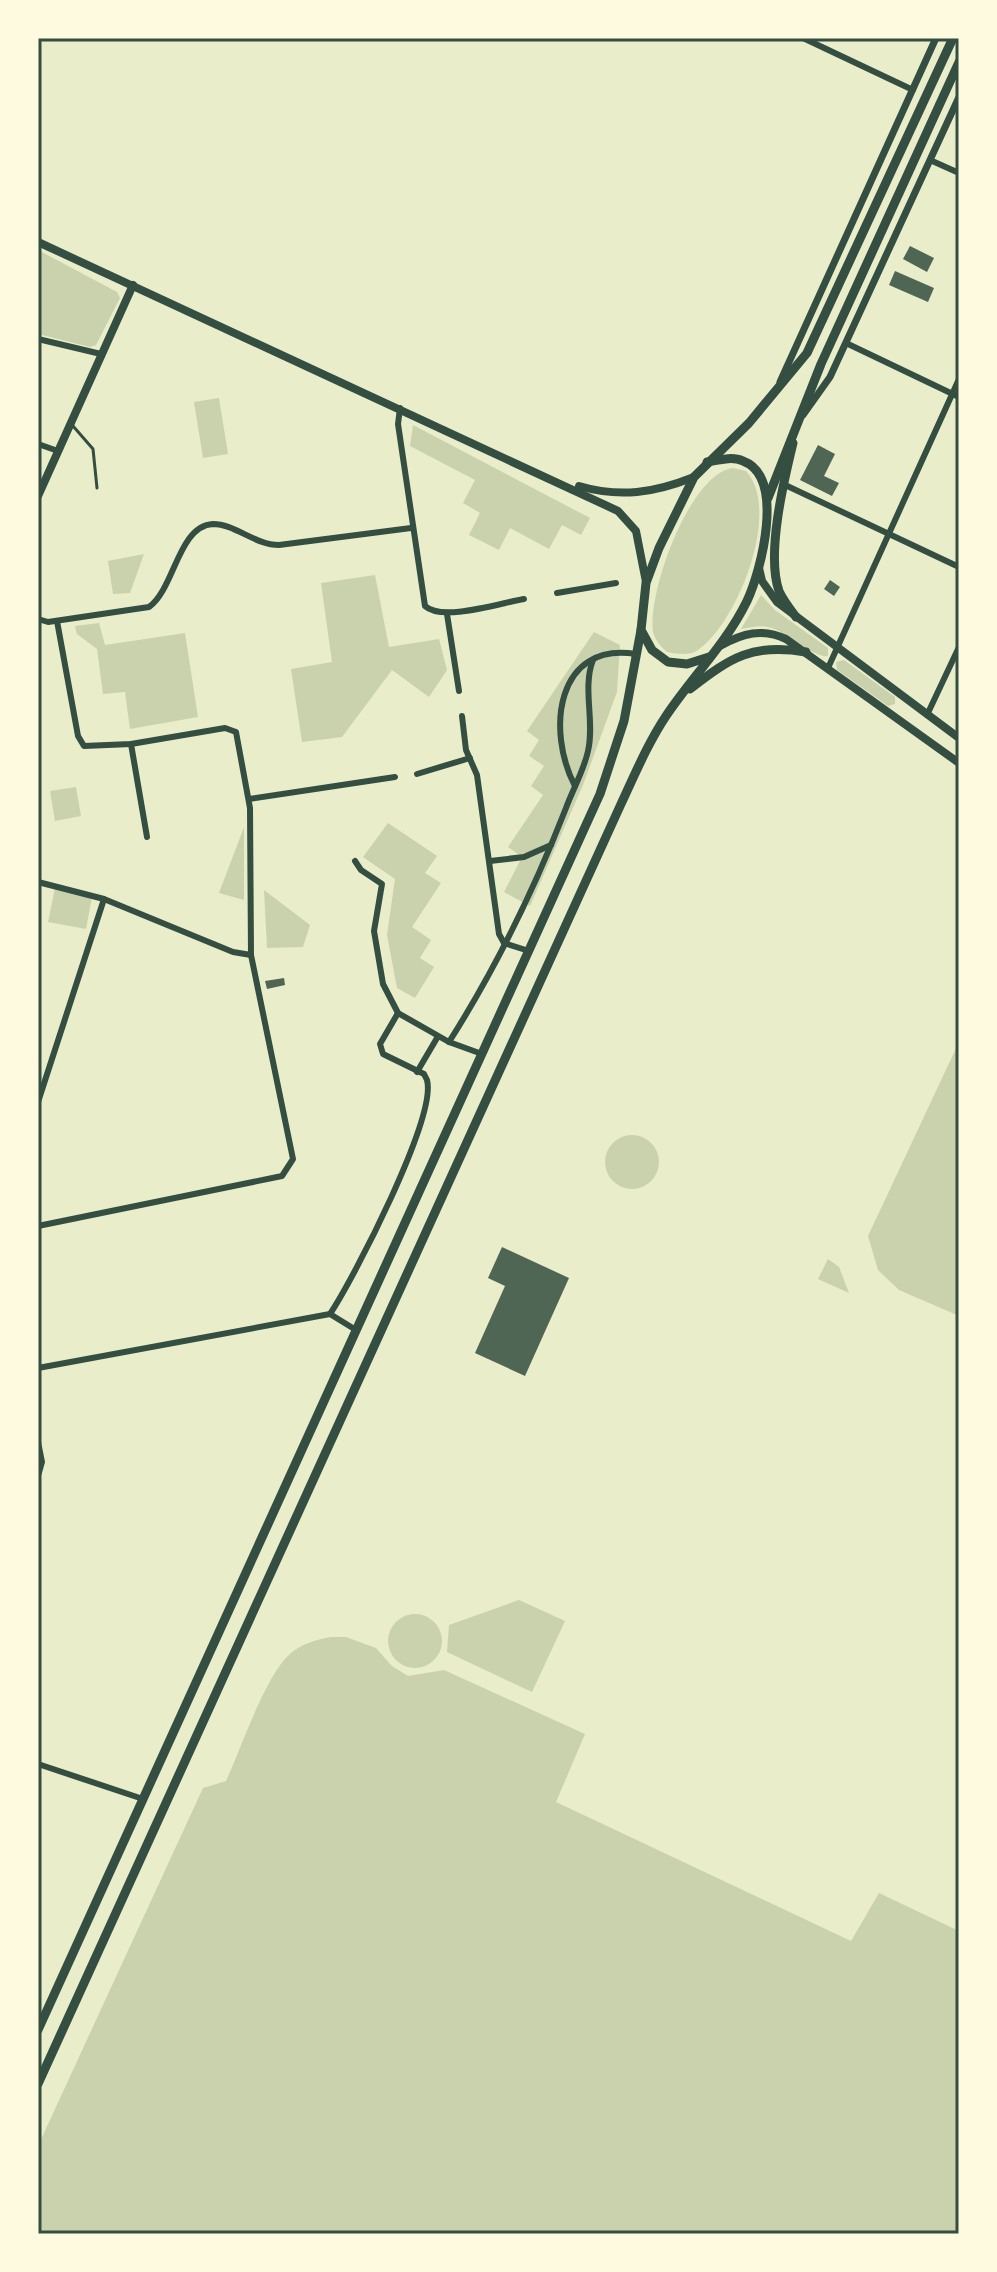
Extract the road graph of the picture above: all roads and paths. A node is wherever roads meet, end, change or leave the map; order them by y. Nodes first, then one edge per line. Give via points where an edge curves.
1 (803, 38) edge
2 (831, 38) edge
3 (936, 38) edge
4 (953, 38) edge
5 (826, 49) junction
6 (959, 62) edge
7 (913, 90) junction
8 (959, 97) edge
9 (930, 160) junction
10 (959, 173) edge
11 (38, 242) edge
12 (133, 285) junction
13 (38, 339) edge
14 (846, 343) junction
15 (101, 354) junction
16 (959, 379) edge
17 (776, 392) junction
18 (956, 395) edge
19 (400, 408) junction
20 (70, 424) junction
21 (798, 424) junction
22 (38, 444) edge
23 (58, 451) junction
24 (707, 462) junction
25 (694, 477) junction
26 (557, 480) junction
27 (783, 484) junction
28 (97, 488) dead end
29 (38, 496) edge
30 (768, 498) junction
31 (411, 528) junction
32 (888, 535) junction
33 (959, 567) edge
34 (759, 568) junction
35 (616, 583) dead end
36 (646, 583) junction
37 (557, 593) dead end
38 (524, 599) dead end
39 (447, 614) junction
40 (796, 617) junction
41 (38, 619) edge
42 (57, 621) junction
43 (641, 630) junction
44 (720, 646) junction
45 (837, 647) junction
46 (959, 647) edge
47 (806, 652) junction
48 (636, 654) junction
49 (709, 657) junction
50 (593, 660) junction
51 (679, 664) junction
52 (828, 668) junction
53 (700, 669) junction
54 (714, 670) junction
55 (459, 691) dead end
56 (681, 696) junction
57 (927, 715) junction
58 (462, 716) dead end
59 (959, 738) edge
60 (131, 744) junction
61 (470, 758) junction
62 (959, 763) edge
63 (417, 774) dead end
64 (395, 777) dead end
65 (575, 786) junction
66 (249, 799) junction
67 (147, 837) dead end
68 (551, 845) junction
69 (355, 861) dead end
70 (490, 861) junction
71 (38, 882) edge
72 (104, 899) junction
73 (504, 943) junction
74 (529, 951) junction
75 (251, 955) junction
76 (398, 1013) junction
77 (437, 1038) junction
78 (449, 1042) junction
79 (482, 1054) junction
80 (417, 1072) junction
81 (38, 1102) edge
82 (38, 1226) edge
83 (330, 1314) junction
84 (356, 1330) junction
85 (38, 1368) edge
86 (38, 1442) edge
87 (38, 1476) edge
88 (38, 1764) edge
89 (143, 1799) junction
90 (38, 2030) edge
91 (38, 2084) edge

1 - 5 street
2 - 5 street
3 - 7 street
4 - 17 main road via 815,337
5 - 7 street
6 - 21 main road
7 - 17 street
8 - 9 street
9 - 10 street
9 - 14 street
11 - 12 main road
12 - 15 main road
12 - 19 main road
13 - 15 street
14 - 18 street
14 - 21 street
15 - 20 main road
16 - 18 street
17 - 24 main road
18 - 32 street
19 - 26 main road
19 - 31 street
20 - 23 main road
20 - 28 lane via 93,449
21 - 27 main road
21 - 30 main road
22 - 23 street
23 - 29 main road
24 - 25 main road
24 - 30 main road via 734,458 751,465
25 - 26 main road via 651,492 623,494
25 - 36 main road via 669,522
26 - 36 main road via 632,523 642,547
27 - 32 street
27 - 40 main road via 778,585
30 - 34 main road
31 - 39 street via 422,602 433,613
31 - 42 street via 271,545 220,525 200,527 161,596 149,607
32 - 33 street
32 - 45 street
34 - 40 main road via 770,593
34 - 44 main road via 747,601
35 - 37 street
36 - 43 main road
38 - 39 street
39 - 55 street
40 - 45 main road
41 - 42 street
42 - 60 street via 80,742 89,748
43 - 48 main road
43 - 51 main road via 652,650
44 - 47 main road via 766,631
44 - 49 main road
45 - 52 street
45 - 57 main road
46 - 57 street
47 - 52 main road
47 - 54 main road via 769,647
48 - 50 street via 616,651
48 - 74 main road via 612,765
49 - 51 main road
49 - 53 main road
50 - 65 street via 588,680 589,750
50 - 65 street via 569,682 559,713 561,752
51 - 53 main road
52 - 62 main road
53 - 54 main road
53 - 56 main road
54 - 56 main road
56 - 91 main road via 621,804
57 - 59 main road
58 - 61 street
60 - 66 street via 232,728
60 - 67 street
61 - 63 street
61 - 70 street
64 - 66 street
65 - 68 street
66 - 75 street
68 - 70 street via 524,857
68 - 73 street
69 - 76 street via 382,884 374,931 383,984
70 - 73 street
71 - 72 street
72 - 75 street
72 - 81 street
73 - 74 street
73 - 78 street via 486,984
74 - 79 main road
75 - 82 street via 293,1159 289,1169 282,1176
76 - 77 street
76 - 80 street via 379,1049
77 - 78 street
77 - 80 street
78 - 79 street
79 - 84 main road
80 - 83 street via 424,1074 429,1087 419,1130
83 - 84 street
83 - 85 street
84 - 89 main road
86 - 87 street
88 - 89 street
89 - 90 main road

